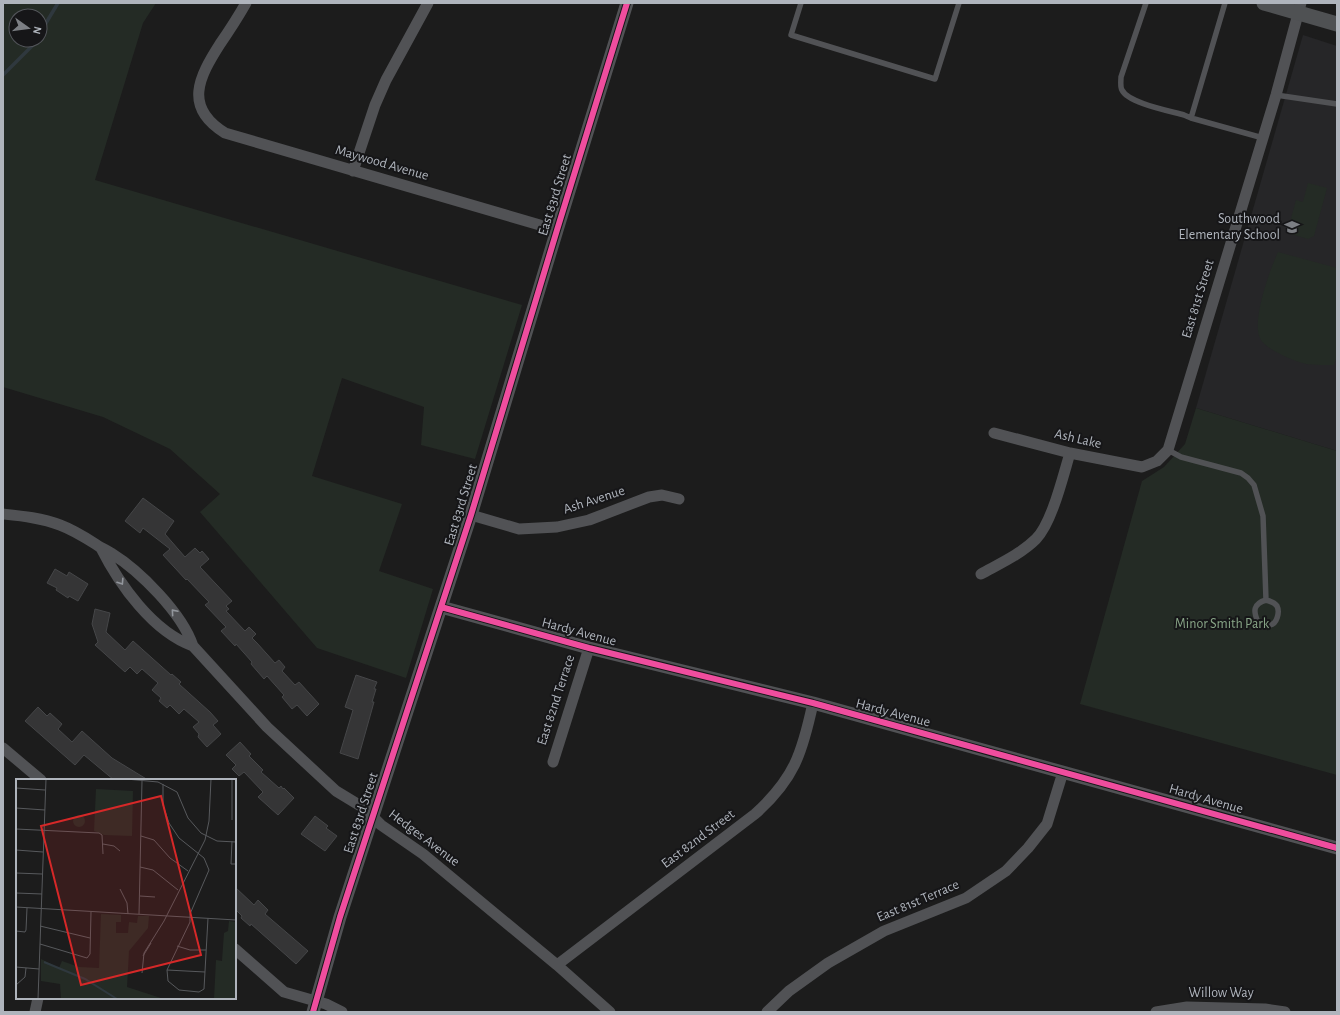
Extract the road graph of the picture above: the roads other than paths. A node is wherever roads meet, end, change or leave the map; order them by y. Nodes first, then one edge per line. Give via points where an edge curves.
1 (246, 3) edge
2 (428, 3) edge
3 (627, 3) edge
4 (801, 3) edge
5 (959, 3) edge
6 (1146, 3) edge
7 (1225, 3) edge
8 (1264, 3) edge
9 (1300, 8) edge
10 (1337, 24) edge
11 (1276, 95) junction
12 (1337, 104) edge
13 (1191, 118) junction
14 (1263, 138) junction
15 (353, 171) junction
16 (557, 230) junction
17 (994, 433) dead end
18 (1168, 450) junction
19 (1070, 453) junction
20 (1157, 461) joint
21 (679, 499) dead end
22 (3, 514) edge
23 (471, 515) junction
24 (101, 548) junction
25 (981, 574) dead end
26 (1266, 600) junction
27 (441, 607) junction
28 (193, 646) junction
29 (589, 648) junction
30 (813, 703) junction
31 (3, 748) edge
32 (552, 762) dead end
33 (1063, 772) junction
34 (40, 779) edge
35 (372, 816) junction
36 (1337, 848) edge
37 (236, 949) edge
38 (557, 965) junction
39 (38, 999) edge
40 (315, 1007) edge
41 (35, 1012) edge
42 (342, 1012) edge
43 (610, 1012) edge
44 (767, 1012) edge
45 (1156, 1012) edge
46 (1285, 1012) edge

1 - 15 street, Maywood Avenue via 206,67 198,88 205,116 214,127 224,133
2 - 15 street via 386,80
3 - 16 street, East 83rd Street
4 - 5 lane via 791,35 935,79
6 - 13 lane via 1121,77 1121,89 1134,100
7 - 13 lane
8 - 9 main road
9 - 10 main road
9 - 11 street, East 81st Street
11 - 12 lane
11 - 14 street, East 81st Street
13 - 14 lane
14 - 18 street, East 81st Street
15 - 16 street, Maywood Avenue
16 - 23 street, East 83rd Street
17 - 19 street, Ash Lake
18 - 20 street, East 81st Street
18 - 26 lane via 1181,457 1241,473 1254,485 1263,516
19 - 20 street, Ash Lake via 1142,467
19 - 25 street via 1047,522 1036,539
21 - 23 street, Ash Avenue via 662,495 649,497 589,520 557,527 519,529
22 - 24 street via 29,517 58,525 80,533
23 - 27 street, East 83rd Street
28 -> 24 street via 180,619 160,596 124,562
24 -> 28 street via 127,591 148,614 167,633
26 - 26 lane via 1259,602 1254,609 1254,615 1258,622 1269,625 1277,619 1278,611 1276,606
27 - 29 street, Hardy Avenue
27 - 35 street, East 83rd Street
28 - 35 street, Hedges Avenue via 267,727 336,791 364,808
29 - 30 street, Hardy Avenue
29 - 32 street, East 82nd Terrace
30 - 33 street, Hardy Avenue
30 - 38 street, East 82nd Street via 806,738 798,757 786,780 770,800
31 - 34 street
33 - 36 street, Hardy Avenue
33 - 44 street, East 81st Terrace via 1047,824 1006,871 966,898 884,931 828,963 789,991
35 - 38 street, Hedges Avenue via 380,825 423,854
35 - 40 street, East 83rd Street
37 - 40 street via 284,992
38 - 43 street, Hedges Avenue
39 - 41 street
40 - 42 street via 326,1004
45 - 46 street, Willow Way via 1187,1008 1265,1009

